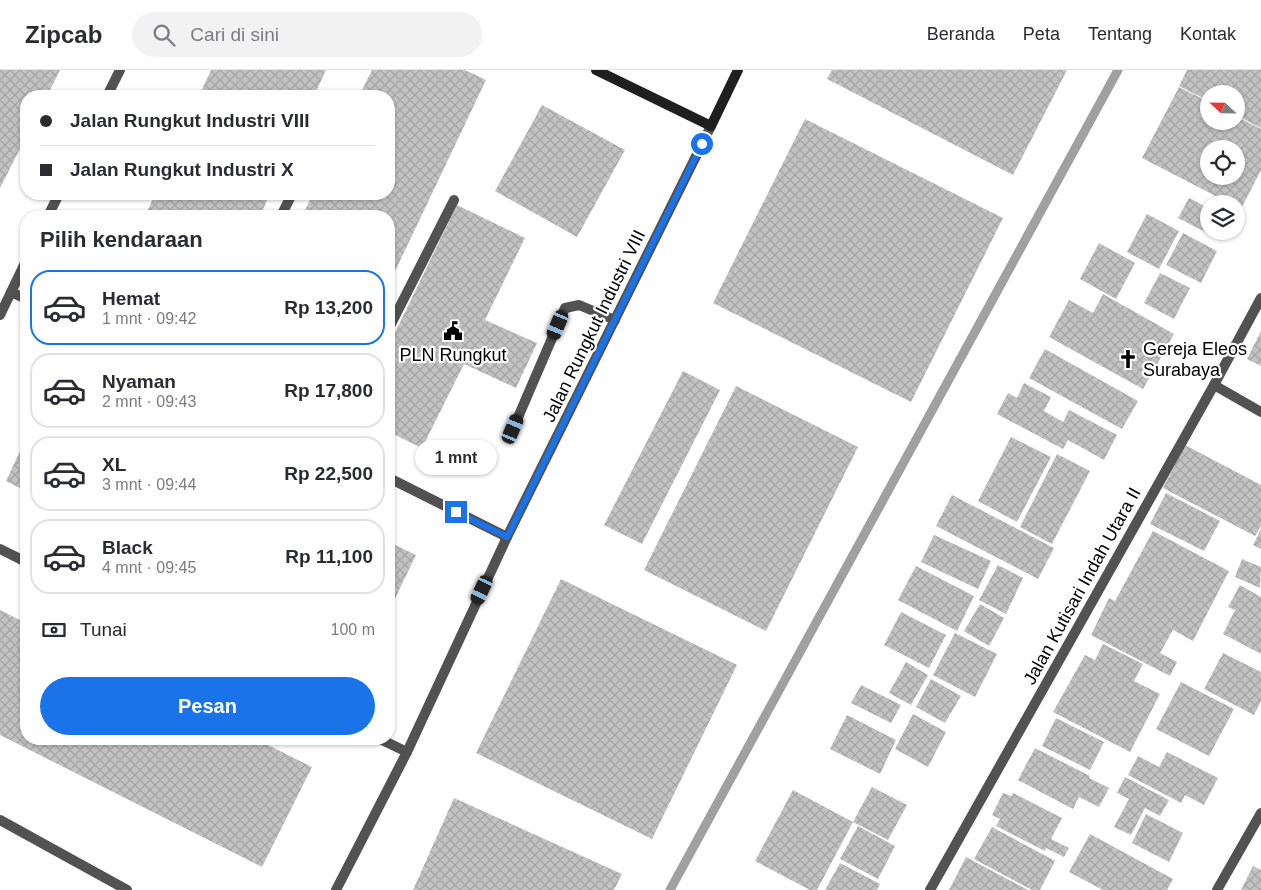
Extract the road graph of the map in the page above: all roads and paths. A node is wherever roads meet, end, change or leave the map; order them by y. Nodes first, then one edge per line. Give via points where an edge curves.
1 (120, 70) edge
2 (596, 70) edge
3 (738, 70) edge
4 (110, 90) edge
5 (711, 126) junction
6 (454, 200) dead end
7 (20, 273) edge
8 (11, 292) junction
9 (20, 296) edge
10 (1261, 298) edge
11 (0, 315) edge
12 (395, 316) edge
13 (615, 320) junction
14 (1214, 385) junction
15 (1261, 412) edge
16 (513, 429) dead end
17 (395, 481) edge
18 (507, 537) junction
19 (0, 549) edge
20 (20, 559) edge
21 (392, 745) edge
22 (407, 752) junction
23 (1261, 813) edge
24 (0, 820) edge
25 (127, 890) edge
26 (336, 890) edge
27 (930, 890) edge
28 (1217, 890) edge

1 - 4 street
2 - 5 street
3 - 5 street
5 - 13 street, Jalan Rungkut Industri VIII
6 - 12 street
7 - 8 street
8 - 9 street
8 - 11 street
10 - 14 street, Jalan Kutisari Indah Utara II
13 - 16 street via 580,305 565,308
13 - 18 street, Jalan Rungkut Industri VIII
14 - 15 street
14 - 27 street, Jalan Kutisari Indah Utara II
17 - 18 street
18 - 22 street, Jalan Rungkut Industri VIII
19 - 20 street
21 - 22 street
22 - 26 street, Jalan Rungkut Industri VIII
23 - 28 street
24 - 25 street

